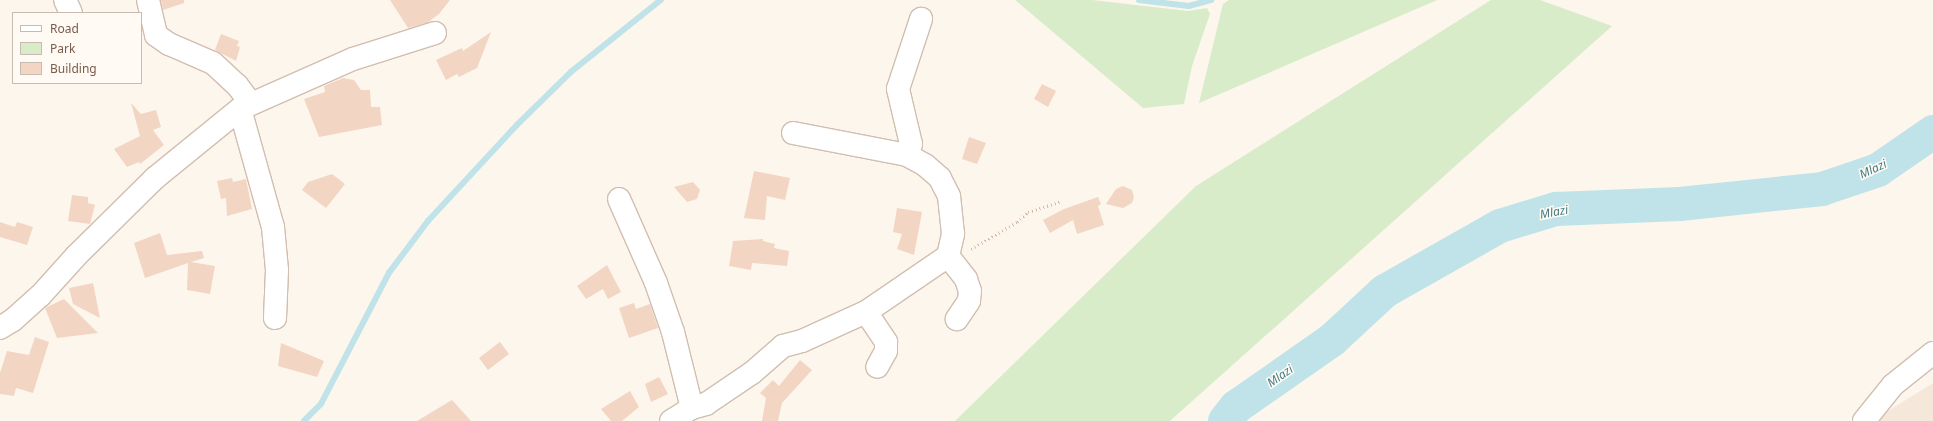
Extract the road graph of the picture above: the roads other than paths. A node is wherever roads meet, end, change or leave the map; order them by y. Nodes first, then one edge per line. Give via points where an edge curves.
1 (64, 0) edge
2 (148, 0) edge
3 (70, 12) edge
4 (921, 19) dead end
5 (436, 33) dead end
6 (148, 34) edge
7 (245, 105) junction
8 (793, 133) dead end
9 (906, 155) junction
10 (619, 199) dead end
11 (948, 256) junction
12 (866, 312) junction
13 (275, 318) dead end
14 (958, 319) dead end
15 (0, 328) edge
16 (1933, 353) edge
17 (877, 368) dead end
18 (692, 408) junction
19 (670, 421) edge
20 (1864, 421) edge

1 - 3 street
2 - 6 street
4 - 9 street via 898,89 911,144
5 - 7 street via 353,59
6 - 7 street via 213,63 237,85
7 - 13 street via 273,227 277,270
7 - 15 street via 155,178 77,255 40,296
8 - 9 street
9 - 11 street via 925,165 940,178 949,196 952,234
10 - 18 street via 656,283 673,332
11 - 12 street
11 - 14 street via 966,279 970,291 969,301
12 - 17 street via 886,342 886,351
12 - 18 street via 802,341 783,346 752,373 706,404
16 - 20 street via 1893,385
18 - 19 street

